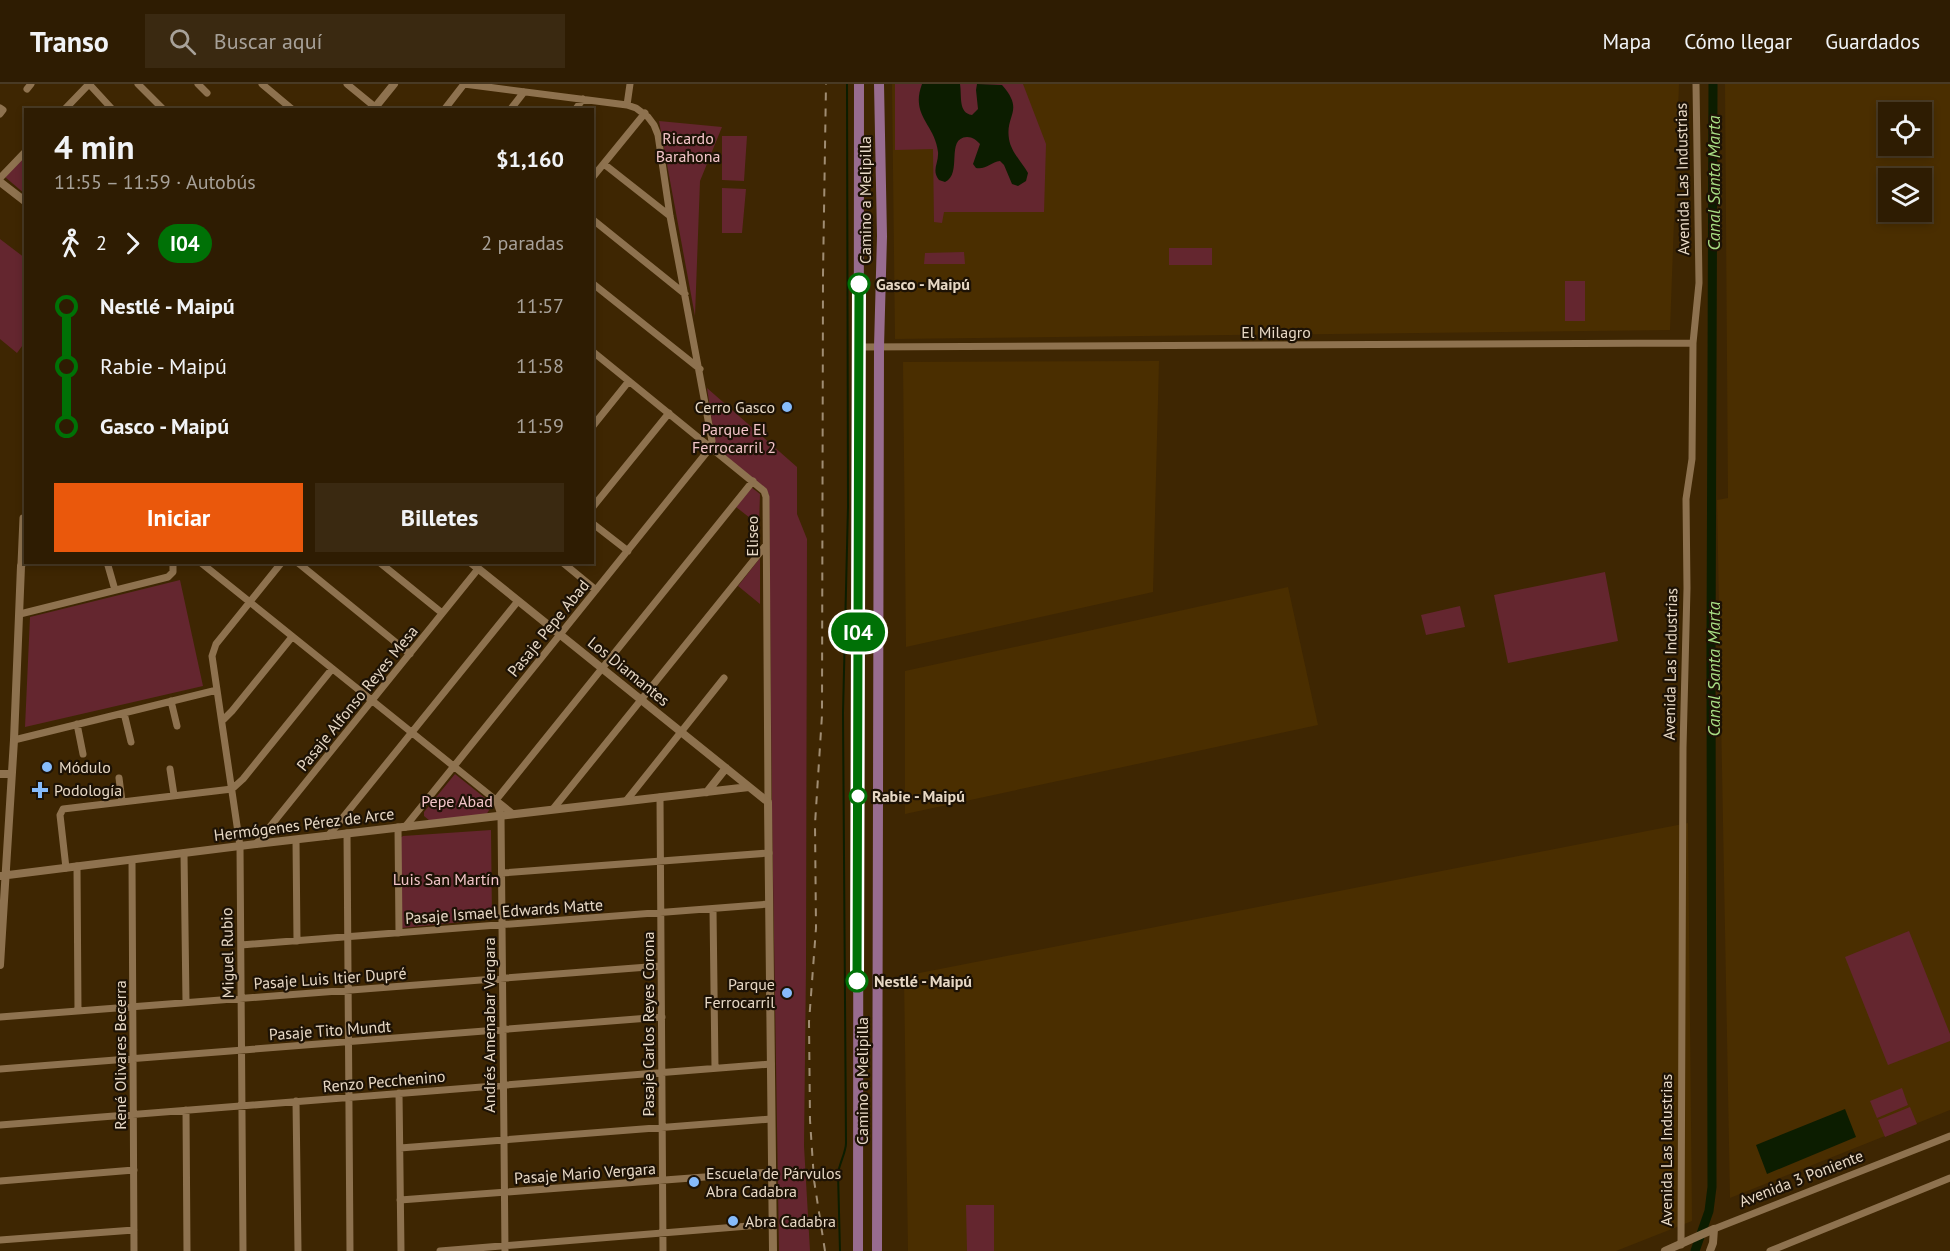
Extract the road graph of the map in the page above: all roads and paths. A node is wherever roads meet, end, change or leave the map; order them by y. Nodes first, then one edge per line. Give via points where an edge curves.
1 (89, 84) edge
2 (102, 84) edge
3 (138, 84) edge
4 (198, 84) edge
5 (347, 84) edge
6 (394, 84) edge
7 (464, 84) edge
8 (630, 84) edge
9 (859, 84) edge
10 (879, 84) edge
11 (1696, 84) edge
12 (267, 85) edge
13 (96, 90) junction
14 (524, 92) junction
15 (207, 93) dead end
16 (583, 99) junction
17 (627, 105) junction
18 (0, 108) edge
19 (66, 108) edge
20 (111, 108) edge
21 (162, 108) edge
22 (291, 108) edge
23 (374, 108) edge
24 (446, 108) edge
25 (512, 108) edge
26 (576, 108) edge
27 (645, 113) junction
28 (0, 114) edge
29 (24, 153) edge
30 (604, 164) junction
31 (594, 176) edge
32 (0, 180) edge
33 (24, 200) edge
34 (670, 216) junction
35 (594, 221) edge
36 (594, 285) edge
37 (685, 294) junction
38 (1693, 343) junction
39 (859, 347) junction
40 (879, 347) junction
41 (594, 353) edge
42 (700, 369) junction
43 (629, 381) junction
44 (669, 413) junction
45 (594, 425) edge
46 (711, 447) junction
47 (879, 458) junction
48 (859, 459) junction
49 (753, 481) junction
50 (594, 506) edge
51 (23, 518) dead end
52 (594, 525) edge
53 (766, 545) junction
54 (628, 551) junction
55 (24, 560) edge
56 (108, 564) edge
57 (173, 564) edge
58 (202, 564) edge
59 (280, 564) edge
60 (299, 564) edge
61 (382, 564) edge
62 (472, 564) edge
63 (564, 564) edge
64 (21, 566) junction
65 (478, 569) junction
66 (115, 590) junction
67 (596, 590) junction
68 (518, 601) junction
69 (250, 603) junction
70 (442, 613) junction
71 (20, 614) junction
72 (560, 635) junction
73 (292, 637) junction
74 (858, 644) junction
75 (878, 644) junction
76 (410, 654) junction
77 (332, 669) junction
78 (603, 669) junction
79 (724, 678) dead end
80 (217, 690) junction
81 (641, 700) junction
82 (171, 701) junction
83 (372, 701) junction
84 (124, 713) junction
85 (222, 721) junction
86 (77, 724) junction
87 (177, 726) dead end
88 (858, 727) junction
89 (878, 728) junction
90 (411, 732) junction
91 (681, 732) junction
92 (14, 740) junction
93 (131, 742) dead end
94 (83, 754) dead end
95 (454, 766) junction
96 (726, 768) junction
97 (170, 769) dead end
98 (0, 774) edge
99 (11, 774) junction
100 (120, 778) dead end
101 (749, 787) junction
102 (232, 789) junction
103 (707, 792) junction
104 (174, 795) junction
105 (660, 797) junction
106 (496, 800) junction
107 (122, 801) junction
108 (626, 801) junction
109 (768, 802) junction
110 (553, 809) junction
111 (513, 814) junction
112 (501, 815) junction
113 (402, 827) junction
114 (347, 834) junction
115 (328, 836) junction
116 (296, 840) junction
117 (256, 844) junction
118 (240, 846) junction
119 (184, 853) junction
120 (769, 853) junction
121 (132, 860) junction
122 (661, 861) junction
123 (77, 866) junction
124 (66, 868) junction
125 (501, 873) junction
126 (3, 876) edge
127 (769, 904) junction
128 (714, 909) junction
129 (661, 913) junction
130 (502, 925) junction
131 (399, 933) junction
132 (347, 937) junction
133 (297, 941) junction
134 (1, 942) edge
135 (241, 945) junction
136 (0, 965) edge
137 (662, 966) junction
138 (502, 978) junction
139 (348, 990) junction
140 (241, 998) junction
141 (186, 1002) junction
142 (133, 1006) junction
143 (78, 1011) junction
144 (0, 1017) edge
145 (662, 1017) junction
146 (503, 1030) junction
147 (348, 1042) junction
148 (242, 1050) junction
149 (133, 1059) junction
150 (771, 1064) junction
151 (715, 1068) junction
152 (0, 1069) edge
153 (662, 1072) junction
154 (503, 1085) junction
155 (399, 1093) junction
156 (349, 1097) junction
157 (296, 1101) junction
158 (243, 1106) junction
159 (186, 1110) junction
160 (133, 1114) junction
161 (771, 1119) junction
162 (0, 1125) edge
163 (663, 1127) junction
164 (1950, 1138) edge
165 (504, 1140) junction
166 (400, 1148) junction
167 (134, 1170) junction
168 (772, 1172) junction
169 (1950, 1178) edge
170 (0, 1180) edge
171 (663, 1180) junction
172 (504, 1192) junction
173 (400, 1200) junction
174 (772, 1224) junction
175 (134, 1230) junction
176 (1711, 1230) junction
177 (663, 1233) junction
178 (0, 1240) edge
179 (1681, 1245) junction
180 (505, 1248) edge
181 (134, 1251) edge
182 (187, 1251) edge
183 (243, 1251) edge
184 (298, 1251) edge
185 (350, 1251) edge
186 (401, 1251) edge
187 (440, 1251) edge
188 (663, 1251) edge
189 (773, 1251) edge
190 (858, 1251) edge
191 (877, 1251) edge
192 (1665, 1251) edge
193 (1710, 1251) edge
194 (1770, 1251) edge

1 - 13 street
1 - 19 street
2 - 13 street
3 - 21 street
4 - 15 street
5 - 23 street
6 - 23 street
7 - 14 street
7 - 24 street
8 - 17 street
9 - 39 main road, Camino a Melipilla
10 - 40 main road, Camino a Melipilla
11 - 38 street, Avenida Las Industrias via 1699,284
12 - 22 street
13 - 20 street
14 - 16 street
14 - 25 street
16 - 17 street
16 - 26 street
17 - 27 street
18 - 28 street
27 - 30 street
27 - 34 street via 656,130
29 - 32 street
30 - 31 street
30 - 34 street
32 - 33 street
34 - 37 street
35 - 37 street
36 - 42 street
37 - 42 street
38 - 40 street, El Milagro
38 - 179 street, Avenida Las Industrias via 1692,459 1686,498
39 - 40 street, El Milagro
39 - 48 main road, Camino a Melipilla
40 - 47 main road, Camino a Melipilla
41 - 43 street, Eliseo
42 - 46 street
43 - 44 street, Eliseo
43 - 45 street
44 - 46 street, Eliseo
44 - 50 street
46 - 49 street, Eliseo
46 - 54 street, Pasaje Pepe Abad
47 - 48 main road
47 - 75 main road, Camino a Melipilla
48 - 74 main road, Camino a Melipilla
49 - 53 street, Eliseo via 766,497
49 - 78 street
51 - 64 street
52 - 54 street
53 - 81 street
53 - 109 street, Eliseo
54 - 67 street, Pasaje Pepe Abad
55 - 64 street
56 - 66 street
57 - 66 street via 168,577
58 - 69 street
59 - 69 street
60 - 76 street
61 - 70 street
62 - 65 street, Los Diamantes
63 - 67 street
64 - 71 street
65 - 68 street, Los Diamantes
65 - 70 street, Pasaje Alfonso Reyes Mesa
66 - 71 street
67 - 72 street, Pasaje Pepe Abad
68 - 72 street, Los Diamantes
68 - 90 street
69 - 73 street
69 - 80 street, Miguel Rubio via 216,644 212,656
70 - 76 street, Pasaje Alfonso Reyes Mesa
71 - 92 street
72 - 78 street, Los Diamantes
72 - 95 street, Pasaje Pepe Abad
73 - 77 street
73 - 85 street
74 - 75 main road
74 - 88 main road, Camino a Melipilla
75 - 89 main road, Camino a Melipilla
76 - 83 street, Pasaje Alfonso Reyes Mesa
77 - 83 street
77 - 102 street
78 - 81 street, Los Diamantes
78 - 106 street
79 - 91 street
80 - 82 street
80 - 85 street, Miguel Rubio
81 - 91 street, Los Diamantes
81 - 110 street
82 - 84 street
82 - 87 street
83 - 90 street
83 - 117 street, Pasaje Alfonso Reyes Mesa
84 - 86 street
84 - 93 street
85 - 102 street, Miguel Rubio
86 - 92 street
86 - 94 street
88 - 89 main road
88 - 190 main road, Camino a Melipilla
89 - 191 main road, Camino a Melipilla
90 - 95 street
90 - 115 street
91 - 96 street, Los Diamantes
91 - 108 street
92 - 99 street
95 - 106 street
95 - 113 street, Pasaje Pepe Abad
96 - 101 street, Los Diamantes
96 - 103 street
97 - 104 street
98 - 99 street
99 - 126 street
100 - 107 street
101 - 103 street, Hermógenes Pérez de Arce
101 - 109 street, Los Diamantes
102 - 104 street
102 - 118 street, Miguel Rubio
103 - 105 street, Hermógenes Pérez de Arce
104 - 107 street
105 - 108 street, Hermógenes Pérez de Arce
105 - 122 street, Pasaje Carlos Reyes Corona
106 - 111 street
106 - 112 street, Andrés Amenabar Vergara
107 - 124 street via 62,810
108 - 110 street, Hermógenes Pérez de Arce
109 - 120 street
110 - 111 street, Hermógenes Pérez de Arce
111 - 112 street, Hermógenes Pérez de Arce
112 - 113 street, Hermógenes Pérez de Arce
112 - 125 street, Andrés Amenabar Vergara
113 - 114 street, Hermógenes Pérez de Arce
113 - 131 street
114 - 115 street, Hermógenes Pérez de Arce
114 - 132 street
115 - 116 street, Hermógenes Pérez de Arce
116 - 117 street, Hermógenes Pérez de Arce
116 - 133 street
117 - 118 street, Hermógenes Pérez de Arce
118 - 119 street, Hermógenes Pérez de Arce
118 - 135 street, Miguel Rubio
119 - 121 street, Hermógenes Pérez de Arce
119 - 141 street
120 - 122 street
120 - 127 street
121 - 123 street, Hermógenes Pérez de Arce
121 - 142 street, René Olivares Becerra
122 - 125 street
122 - 129 street, Pasaje Carlos Reyes Corona
123 - 124 street, Hermógenes Pérez de Arce
123 - 143 street
124 - 126 street, Hermógenes Pérez de Arce
125 - 130 street, Andrés Amenabar Vergara
126 - 134 street
127 - 128 street, Pasaje Ismael Edwards Matte
127 - 150 street
128 - 129 street, Pasaje Ismael Edwards Matte
128 - 151 street
129 - 130 street, Pasaje Ismael Edwards Matte
129 - 137 street, Pasaje Carlos Reyes Corona
130 - 131 street, Pasaje Ismael Edwards Matte
130 - 138 street, Andrés Amenabar Vergara
131 - 132 street, Pasaje Ismael Edwards Matte
132 - 133 street, Pasaje Ismael Edwards Matte
132 - 139 street
133 - 135 street, Pasaje Ismael Edwards Matte
134 - 136 street
135 - 140 street, Miguel Rubio
137 - 138 street, Pasaje Luis Itier Dupré
137 - 145 street, Pasaje Carlos Reyes Corona
138 - 139 street, Pasaje Luis Itier Dupré
138 - 146 street, Andrés Amenabar Vergara
139 - 140 street, Pasaje Luis Itier Dupré
139 - 147 street
140 - 141 street, Pasaje Luis Itier Dupré
140 - 148 street, Miguel Rubio
141 - 142 street, Pasaje Luis Itier Dupré
142 - 143 street, Pasaje Luis Itier Dupré
142 - 149 street, René Olivares Becerra
143 - 144 street, Pasaje Luis Itier Dupré
145 - 146 street, Pasaje Tito Mundt
145 - 153 street, Pasaje Carlos Reyes Corona
146 - 147 street, Pasaje Tito Mundt
146 - 154 street, Andrés Amenabar Vergara
147 - 148 street, Pasaje Tito Mundt
147 - 156 street
148 - 149 street, Pasaje Tito Mundt
148 - 158 street, Miguel Rubio
149 - 152 street, Pasaje Tito Mundt
149 - 160 street, René Olivares Becerra
150 - 151 street, Renzo Pecchenino
150 - 161 street
151 - 153 street, Renzo Pecchenino
153 - 154 street, Renzo Pecchenino
153 - 163 street, Pasaje Carlos Reyes Corona
154 - 155 street, Renzo Pecchenino
154 - 165 street, Andrés Amenabar Vergara
155 - 156 street, Renzo Pecchenino
155 - 166 street
156 - 157 street, Renzo Pecchenino
156 - 185 street
157 - 158 street, Renzo Pecchenino
157 - 184 street
158 - 159 street, Renzo Pecchenino
158 - 183 street, Miguel Rubio
159 - 160 street, Renzo Pecchenino
159 - 182 street
160 - 162 street, Renzo Pecchenino
160 - 167 street, René Olivares Becerra
161 - 163 street
161 - 168 street
163 - 165 street
163 - 171 street, Pasaje Carlos Reyes Corona
164 - 176 street, Avenida 3 Poniente
165 - 166 street
165 - 172 street, Andrés Amenabar Vergara
166 - 173 street
167 - 170 street
167 - 175 street, René Olivares Becerra
168 - 171 street, Pasaje Mario Vergara
168 - 174 street
169 - 194 street
171 - 172 street, Pasaje Mario Vergara
171 - 177 street, Pasaje Carlos Reyes Corona
172 - 173 street, Pasaje Mario Vergara
172 - 180 street, Andrés Amenabar Vergara
173 - 186 street
174 - 177 street
174 - 189 street
175 - 178 street
175 - 181 street, René Olivares Becerra
176 - 179 street, Avenida 3 Poniente
176 - 193 street
177 - 180 street
177 - 188 street, Pasaje Carlos Reyes Corona
179 - 192 street, Avenida 3 Poniente
180 - 187 street

